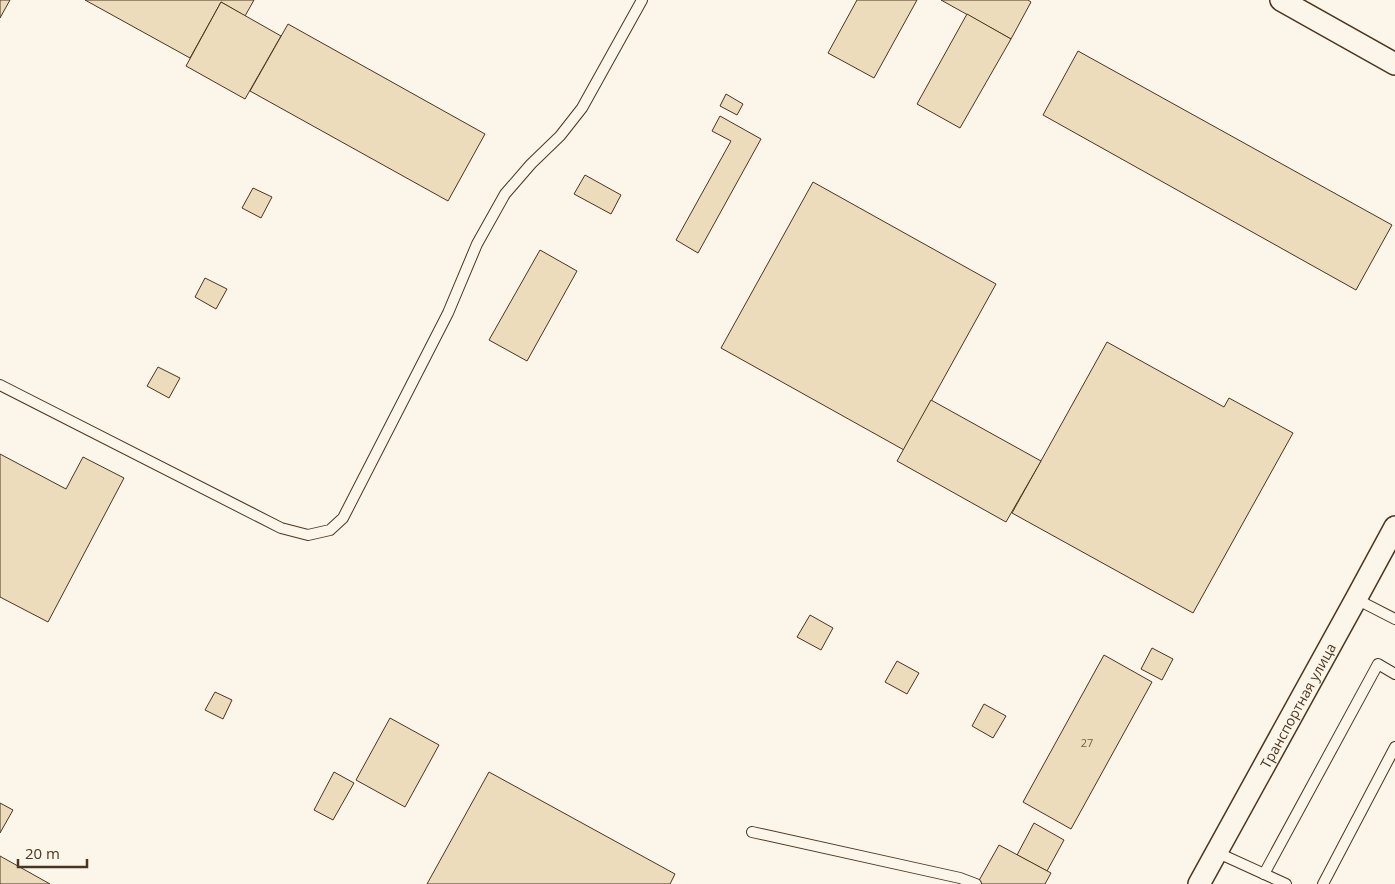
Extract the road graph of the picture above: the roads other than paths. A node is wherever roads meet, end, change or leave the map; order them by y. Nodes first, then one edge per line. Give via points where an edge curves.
1 (642, 0) edge
2 (1281, 0) edge
3 (1395, 64) edge
4 (0, 385) edge
5 (1393, 535) edge
6 (1356, 599) junction
7 (1395, 618) edge
8 (1395, 674) edge
9 (1395, 747) edge
10 (752, 832) dead end
11 (1216, 852) junction
12 (1264, 874) junction
13 (976, 884) edge
14 (1199, 884) edge
15 (1286, 884) edge
16 (1323, 884) edge

1 - 4 lane via 582,108 505,194 477,244 448,313 343,518 330,530 308,535 281,528
2 - 3 street
5 - 6 street, Транспортная улица
6 - 7 lane
6 - 11 street, Транспортная улица
8 - 12 lane via 1378,664
9 - 16 lane
10 - 13 lane
11 - 12 lane
11 - 14 street, Транспортная улица
12 - 15 lane

